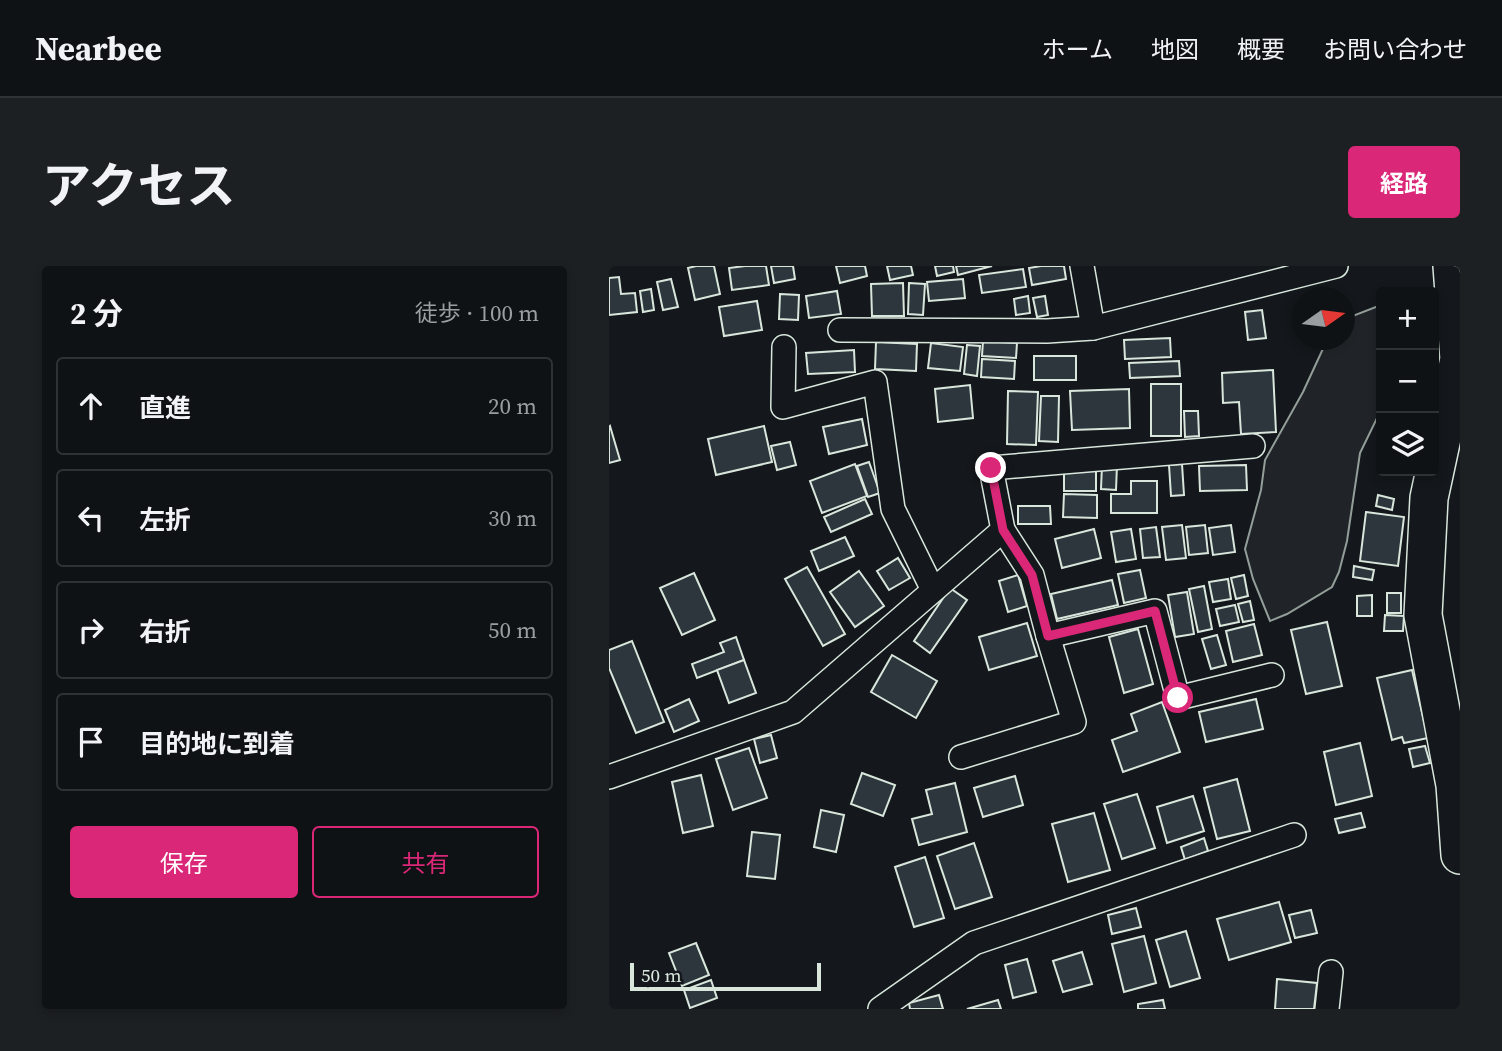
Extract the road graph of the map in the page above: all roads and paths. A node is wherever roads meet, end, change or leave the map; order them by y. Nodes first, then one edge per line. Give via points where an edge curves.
1 (1082, 266) edge
2 (1336, 266) edge
3 (1452, 266) edge
4 (1093, 328) junction
5 (839, 330) dead end
6 (784, 347) dead end
7 (1253, 446) dead end
8 (1003, 530) junction
9 (933, 590) junction
10 (1048, 636) junction
11 (1272, 675) dead end
12 (961, 757) dead end
13 (609, 777) edge
14 (1294, 835) dead end
15 (1460, 855) edge
16 (1331, 972) dead end
17 (880, 1009) edge
18 (1327, 1009) edge

1 - 4 street
2 - 4 street
3 - 15 main road via 1459,359 1429,498 1423,615 1455,785
4 - 5 street
6 - 9 street via 783,407 875,382 893,509
7 - 8 street via 991,468
8 - 9 street
8 - 10 street via 1032,575
9 - 13 street via 793,712
10 - 11 street via 1155,611 1178,698
10 - 12 street via 1074,722
14 - 17 street via 974,943
16 - 18 street

